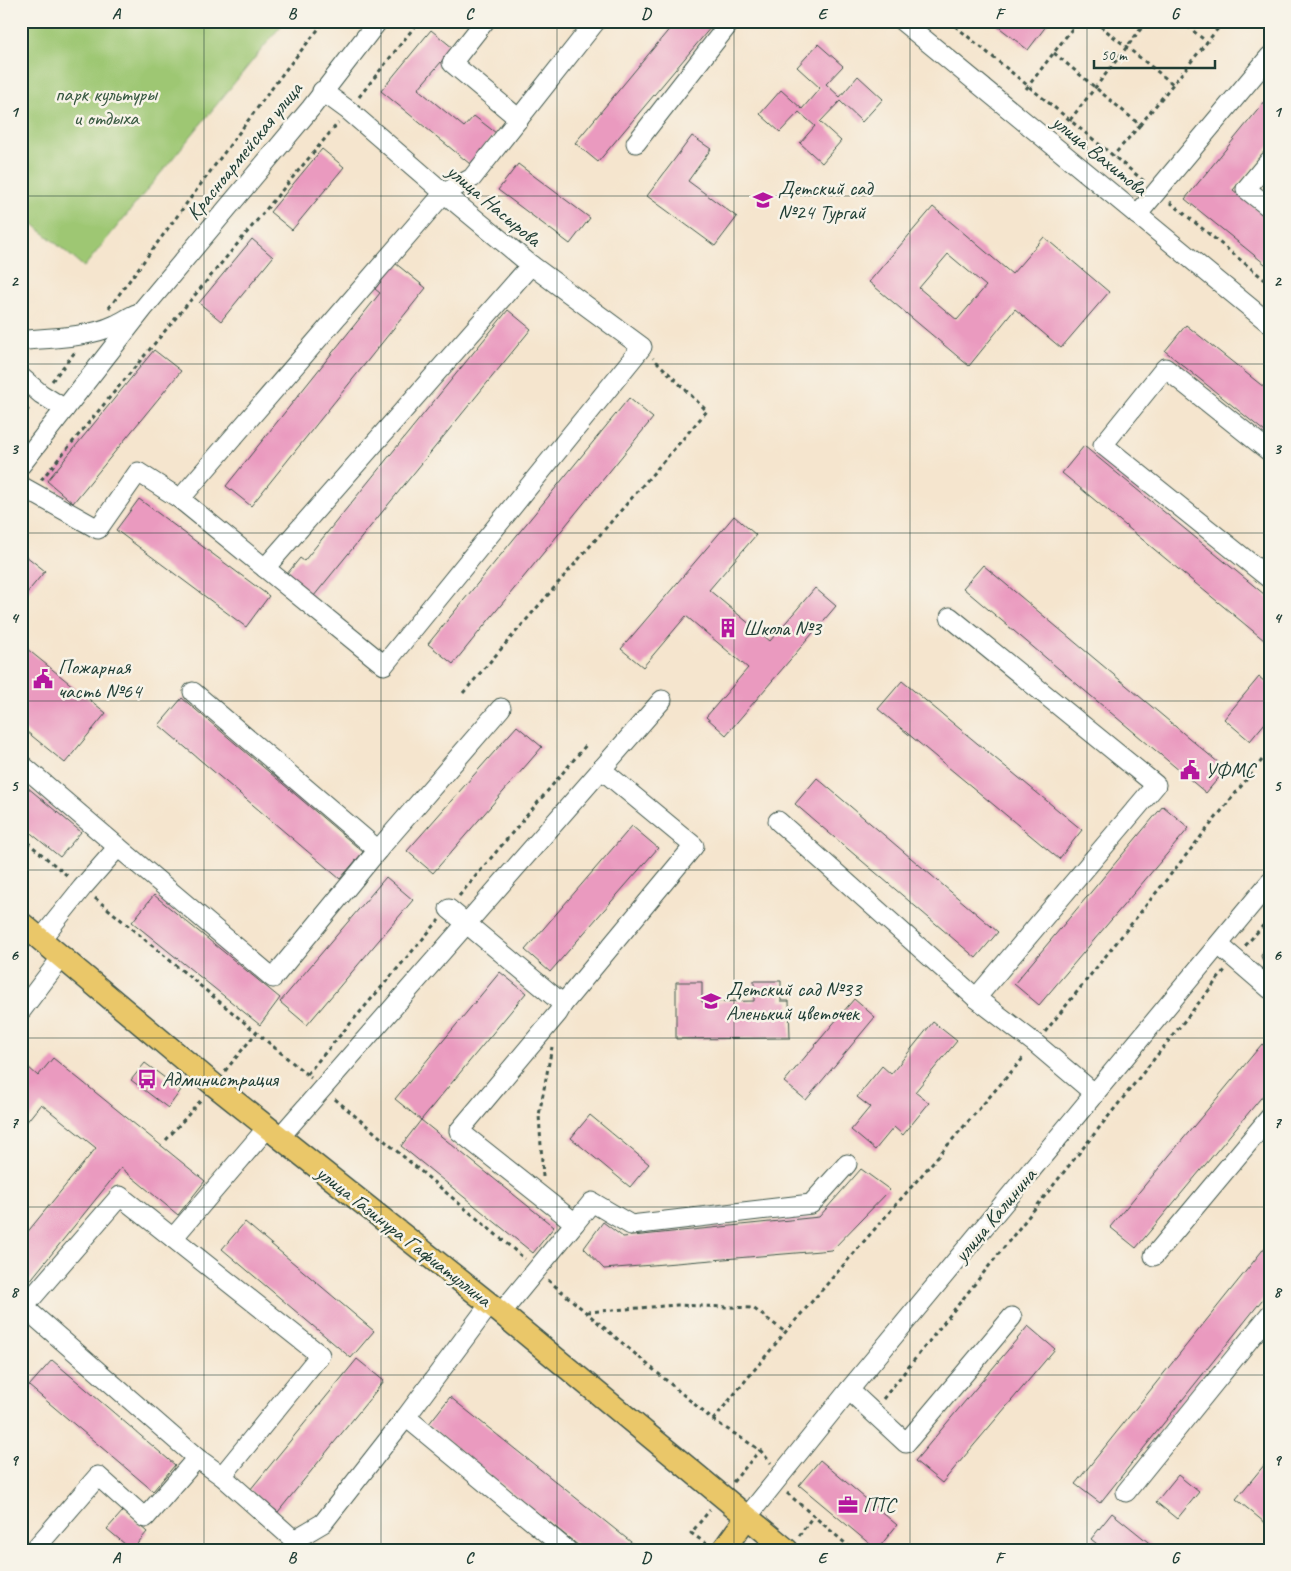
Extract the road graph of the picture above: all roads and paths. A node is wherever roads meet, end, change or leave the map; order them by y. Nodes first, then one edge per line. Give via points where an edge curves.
1 (325, 21) edge
2 (378, 21) edge
3 (419, 21) edge
4 (485, 21) edge
5 (596, 21) edge
6 (731, 21) edge
7 (902, 21) edge
8 (949, 21) edge
9 (1078, 21) edge
10 (1094, 21) edge
11 (1147, 21) edge
12 (1181, 21) edge
13 (1224, 21) edge
14 (1207, 42) junction
15 (1126, 48) junction
16 (1054, 53) junction
17 (1270, 56) edge
18 (1173, 84) junction
19 (1027, 88) junction
20 (1095, 88) junction
21 (322, 92) junction
22 (348, 110) junction
23 (519, 119) junction
24 (1070, 120) junction
25 (1140, 125) junction
26 (636, 143) dead end
27 (1113, 156) junction
28 (1270, 160) edge
29 (1156, 191) junction
30 (444, 193) junction
31 (1270, 208) edge
32 (1137, 215) junction
33 (531, 265) junction
34 (1270, 284) edge
35 (109, 308) dead end
36 (143, 309) junction
37 (1270, 324) edge
38 (91, 332) junction
39 (21, 339) edge
40 (642, 347) junction
41 (21, 377) edge
42 (41, 394) junction
43 (65, 409) junction
44 (21, 418) edge
45 (1270, 452) edge
46 (21, 465) edge
47 (26, 489) edge
48 (180, 499) junction
49 (265, 568) junction
50 (1270, 579) edge
51 (950, 618) dead end
52 (193, 692) dead end
53 (462, 693) dead end
54 (662, 700) dead end
55 (501, 708) dead end
56 (587, 744) dead end
57 (1270, 750) edge
58 (21, 764) edge
59 (601, 769) junction
60 (778, 821) dead end
61 (21, 837) edge
62 (118, 847) junction
63 (378, 850) junction
64 (1270, 882) edge
65 (82, 888) junction
66 (449, 908) junction
67 (1270, 918) edge
68 (21, 923) edge
69 (467, 923) junction
70 (41, 939) junction
71 (1219, 944) junction
72 (62, 957) junction
73 (1234, 958) junction
74 (1270, 989) edge
75 (976, 998) junction
76 (563, 1004) junction
77 (21, 1011) edge
78 (553, 1041) dead end
79 (1036, 1044) junction
80 (307, 1074) junction
81 (323, 1088) junction
82 (1095, 1094) junction
83 (1270, 1118) edge
84 (273, 1133) junction
85 (847, 1164) dead end
86 (544, 1198) junction
87 (575, 1222) junction
88 (173, 1238) junction
89 (1154, 1256) dead end
90 (536, 1269) junction
91 (27, 1292) edge
92 (495, 1308) junction
93 (587, 1312) junction
94 (1270, 1314) edge
95 (1012, 1317) dead end
96 (785, 1332) junction
97 (849, 1390) junction
98 (872, 1412) junction
99 (406, 1417) junction
100 (713, 1420) junction
101 (197, 1458) junction
102 (781, 1474) junction
103 (222, 1476) junction
104 (1126, 1492) dead end
105 (813, 1516) junction
106 (747, 1517) junction
107 (791, 1546) edge
108 (34, 1550) edge
109 (567, 1550) edge
110 (723, 1550) edge
111 (853, 1550) edge

1 - 35 path
2 - 21 street, Красноармейская улица
3 - 22 path
4 - 23 street via 452,63
5 - 23 street
6 - 26 street
7 - 32 street, улица Вахитова
8 - 19 path
9 - 16 path
10 - 15 path
11 - 15 path
12 - 14 path
13 - 14 path
14 - 18 path
15 - 18 path
15 - 20 path
16 - 19 path
16 - 20 path
17 - 29 street
18 - 25 path
19 - 24 path
20 - 24 path
20 - 25 path
21 - 22 street, улица Насырова
21 - 36 street, Красноармейская улица
22 - 30 street, улица Насырова
22 - 47 path
23 - 30 street via 472,178
24 - 27 path
25 - 27 path
27 - 29 path
28 - 31 street via 1246,189
29 - 32 street
29 - 34 path
30 - 33 street, улица Насырова
30 - 48 street
32 - 37 street, улица Вахитова
33 - 40 street, улица Насырова
33 - 49 street
36 - 38 street via 114,326
36 - 43 street, Красноармейская улица
38 - 39 street via 60,338
38 - 42 path
40 - 49 street via 384,665
40 - 53 path via 707,411
41 - 42 street
42 - 43 street
42 - 44 path
43 - 46 street, Красноармейская улица
45 - 50 street via 1165,368 1103,445
47 - 48 street via 98,529 138,472
48 - 49 street
51 - 75 street via 1156,784
52 - 63 street
54 - 59 street
55 - 63 street
56 - 66 path
57 - 79 path
58 - 62 street
59 - 69 street
59 - 76 street via 694,846
60 - 75 street
61 - 65 path
62 - 63 street via 273,978
62 - 65 street
64 - 71 street, улица Калинина
65 - 70 street
65 - 80 path
66 - 69 street
66 - 80 path
67 - 73 path
68 - 70 main road, улица Газинура Гафиатуллина
69 - 76 street
69 - 81 street
70 - 72 main road, улица Газинура Гафиатуллина
71 - 73 street
71 - 82 street, улица Калинина
72 - 77 street
72 - 84 main road, улица Газинура Гафиатуллина
73 - 74 street
73 - 98 path
75 - 79 street
76 - 86 street via 459,1131
78 - 86 path via 539,1115
79 - 82 street
79 - 96 path
80 - 81 path
81 - 84 street
81 - 90 path
82 - 97 street, улица Калинина
83 - 89 street
84 - 88 street
84 - 92 main road, улица Газинура Гафиатуллина
85 - 87 street via 811,1204 631,1225 592,1202
86 - 87 street
87 - 90 street
88 - 91 street via 120,1196
88 - 103 street via 320,1355
90 - 92 street
90 - 93 path
91 - 101 street via 24,1307
92 - 99 street
92 - 106 main road, улица Газинура Гафиатуллина
93 - 96 path via 677,1305 753,1308
93 - 100 path
94 - 104 street
95 - 98 street via 906,1444
96 - 100 path
97 - 98 street
97 - 102 street, улица Калинина
99 - 103 street via 323,1523 294,1540
99 - 109 street
100 - 102 path via 760,1450
101 - 103 street
101 - 108 street via 145,1518 98,1476
102 - 105 path via 784,1490
102 - 106 street, улица Калинина
105 - 107 path
105 - 111 path
106 - 107 main road, улица Газинура Гафиатуллина
106 - 110 main road, улица Калинина

